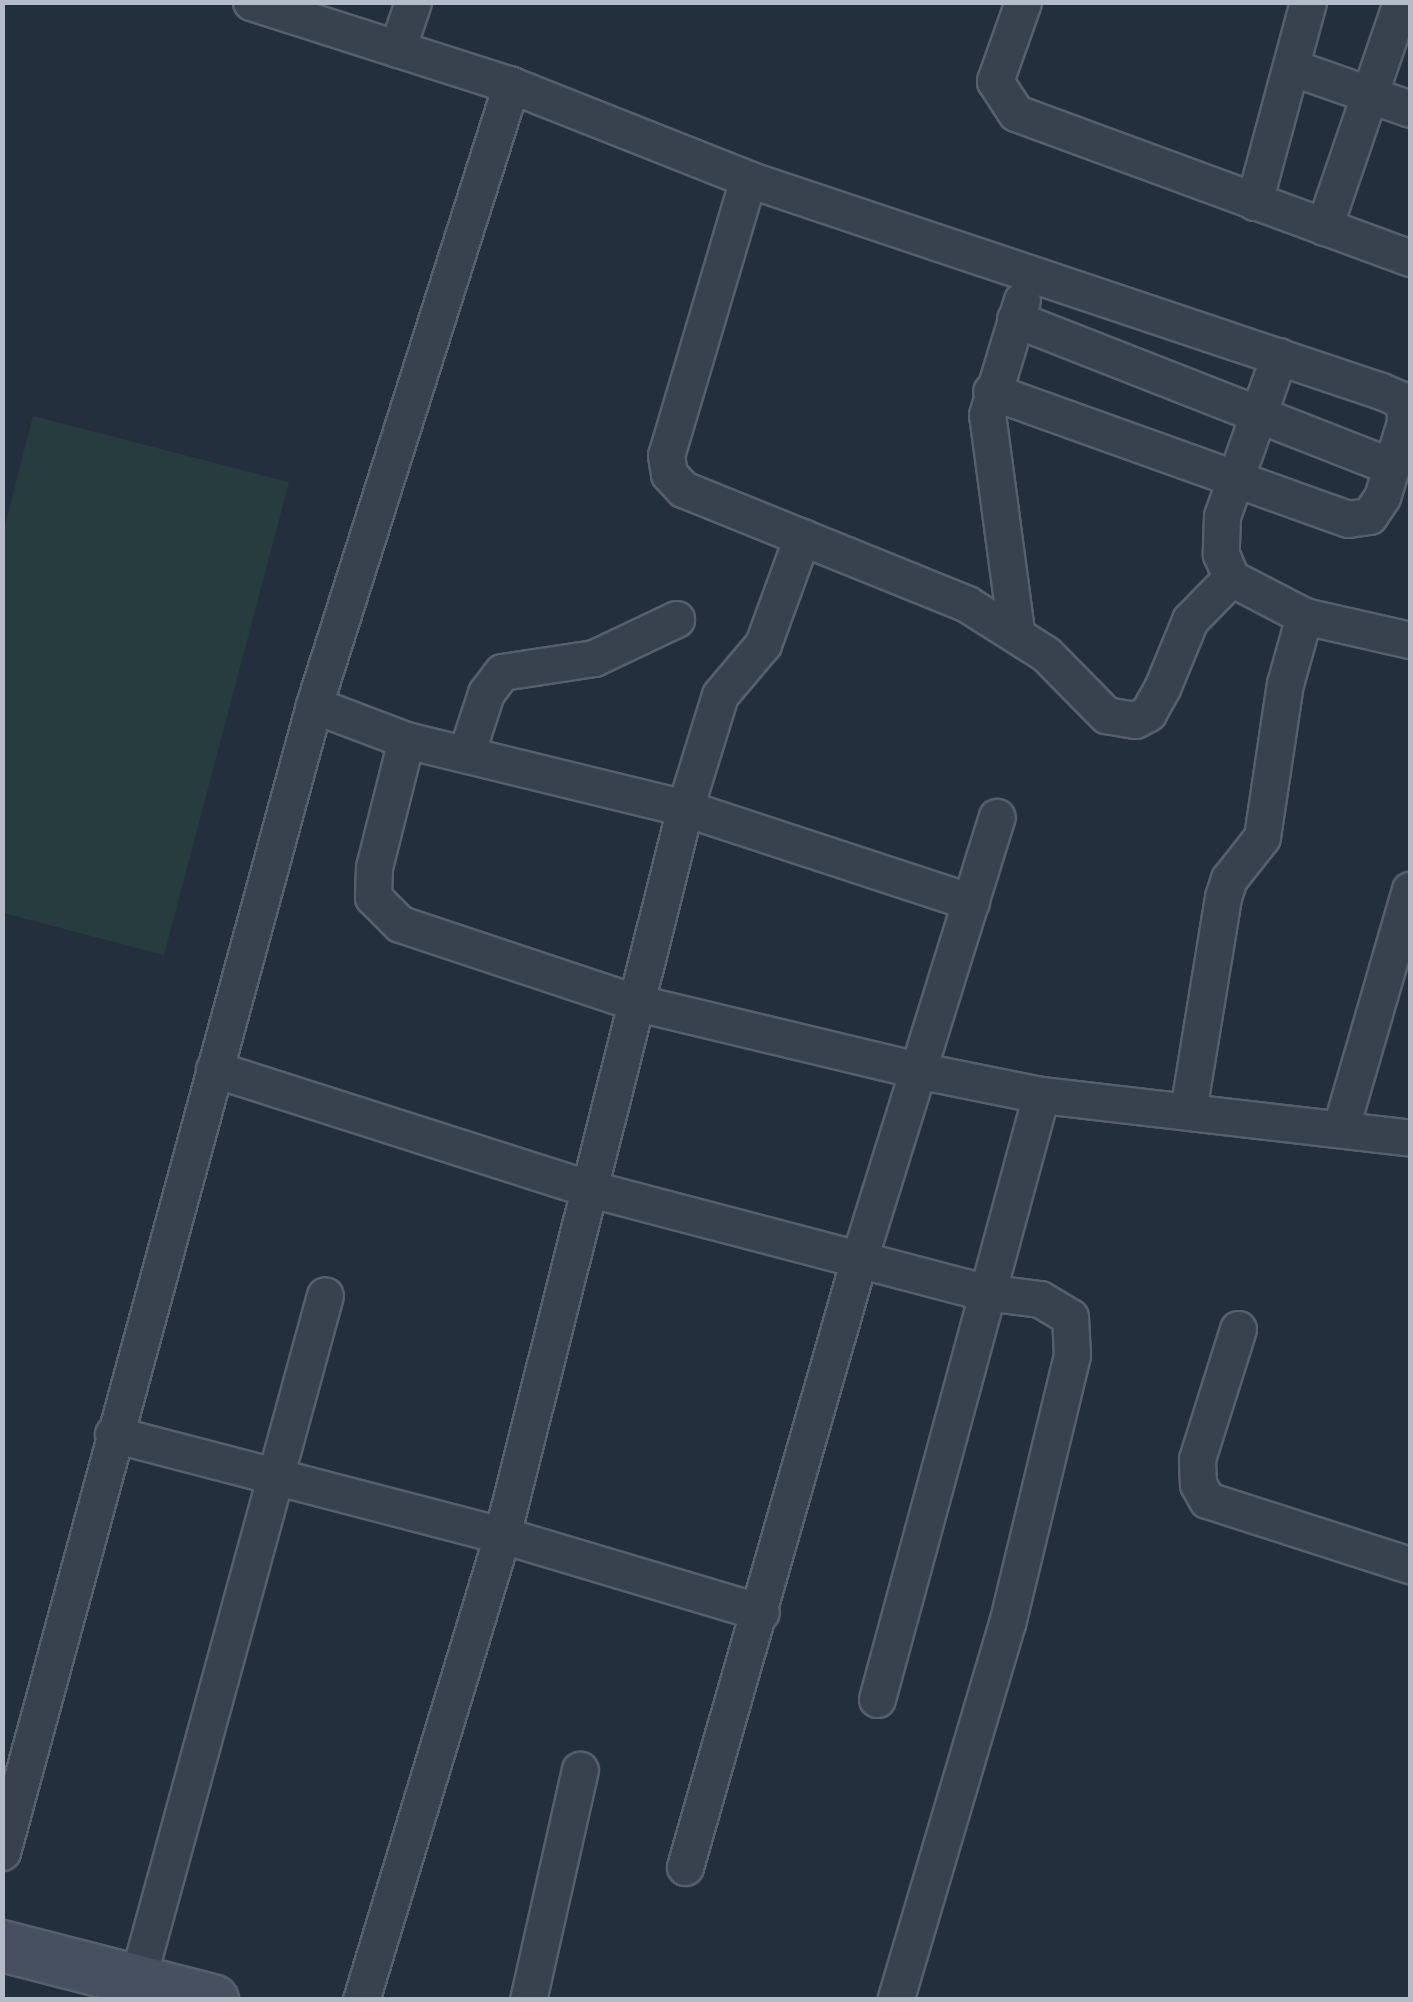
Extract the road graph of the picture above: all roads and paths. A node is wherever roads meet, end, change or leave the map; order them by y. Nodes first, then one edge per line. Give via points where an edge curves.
1 (251, 2) edge
2 (413, 2) edge
3 (1023, 2) edge
4 (1308, 2) edge
5 (1401, 2) edge
6 (397, 49) junction
7 (1291, 67) junction
8 (511, 85) junction
9 (1370, 95) junction
10 (1410, 110) edge
11 (748, 179) junction
12 (1254, 202) junction
13 (1324, 227) junction
14 (1409, 253) edge
15 (1030, 271) junction
16 (1015, 320) junction
17 (1279, 356) junction
18 (991, 391) junction
19 (1407, 396) edge
20 (1261, 416) junction
21 (1391, 466) junction
22 (1236, 476) junction
23 (802, 537) junction
24 (1230, 578) junction
25 (1304, 616) junction
26 (676, 619) dead end
27 (1016, 632) junction
28 (1410, 640) edge
29 (314, 704) junction
30 (406, 740) junction
31 (466, 754) junction
32 (685, 808) junction
33 (998, 817) dead end
34 (1410, 890) edge
35 (971, 902) junction
36 (634, 1002) junction
37 (214, 1069) junction
38 (917, 1070) junction
39 (1041, 1095) junction
40 (1188, 1111) junction
41 (1341, 1127) junction
42 (1410, 1138) edge
43 (590, 1189) junction
44 (859, 1259) junction
45 (985, 1292) junction
46 (325, 1295) dead end
47 (1238, 1328) dead end
48 (113, 1434) junction
49 (272, 1475) junction
50 (502, 1535) junction
51 (1410, 1565) edge
52 (762, 1612) junction
53 (878, 1699) dead end
54 (580, 1770) dead end
55 (2, 1852) edge
56 (685, 1867) dead end
57 (2, 1946) edge
58 (84, 1986) edge
59 (142, 1992) edge
60 (213, 2000) edge
61 (360, 2000) edge
62 (528, 2000) edge
63 (895, 2000) edge

1 - 6 street
2 - 6 street
3 - 12 street via 994,80 1016,113
4 - 7 street
5 - 9 street
6 - 8 street
7 - 9 street
7 - 12 street
8 - 11 street
8 - 29 street
9 - 10 street
9 - 13 street
11 - 15 street
11 - 23 street via 671,431 668,474 684,489
12 - 13 street
13 - 14 street
15 - 16 street
15 - 17 street
16 - 18 street
16 - 20 street
17 - 19 street
17 - 20 street
18 - 22 street
18 - 27 street via 987,415
19 - 21 street
20 - 21 street
20 - 22 street
21 - 22 street via 1369,516 1348,519
22 - 24 street via 1222,516 1221,554
23 - 27 street via 967,604
23 - 32 street via 764,644 720,695
24 - 25 street
24 - 27 street via 1190,620 1148,714 1135,720 1106,714 1085,699 1046,654
25 - 28 street
25 - 40 street via 1285,684 1262,837 1229,878 1223,898
26 - 31 street via 594,658 502,672 486,694
29 - 30 street
29 - 37 street
30 - 31 street
30 - 36 street via 374,867 373,897 381,911 400,924
31 - 32 street
32 - 35 street
32 - 36 street
33 - 35 street
34 - 41 street
35 - 38 street
36 - 38 street
36 - 43 street
37 - 43 street
37 - 48 street
38 - 39 street
38 - 44 street
39 - 40 street
39 - 45 street
40 - 41 street
41 - 42 street
43 - 44 street
43 - 50 street
44 - 45 street
44 - 52 street
45 - 53 street
45 - 63 street via 1058,1305 1070,1318 1072,1354 1007,1623
46 - 49 street
47 - 51 street via 1196,1459 1198,1484 1208,1500
48 - 49 street
48 - 55 street
49 - 50 street
49 - 59 street
50 - 52 street
50 - 61 street
52 - 56 street
54 - 62 street
57 - 58 main road
58 - 59 main road
59 - 60 main road

